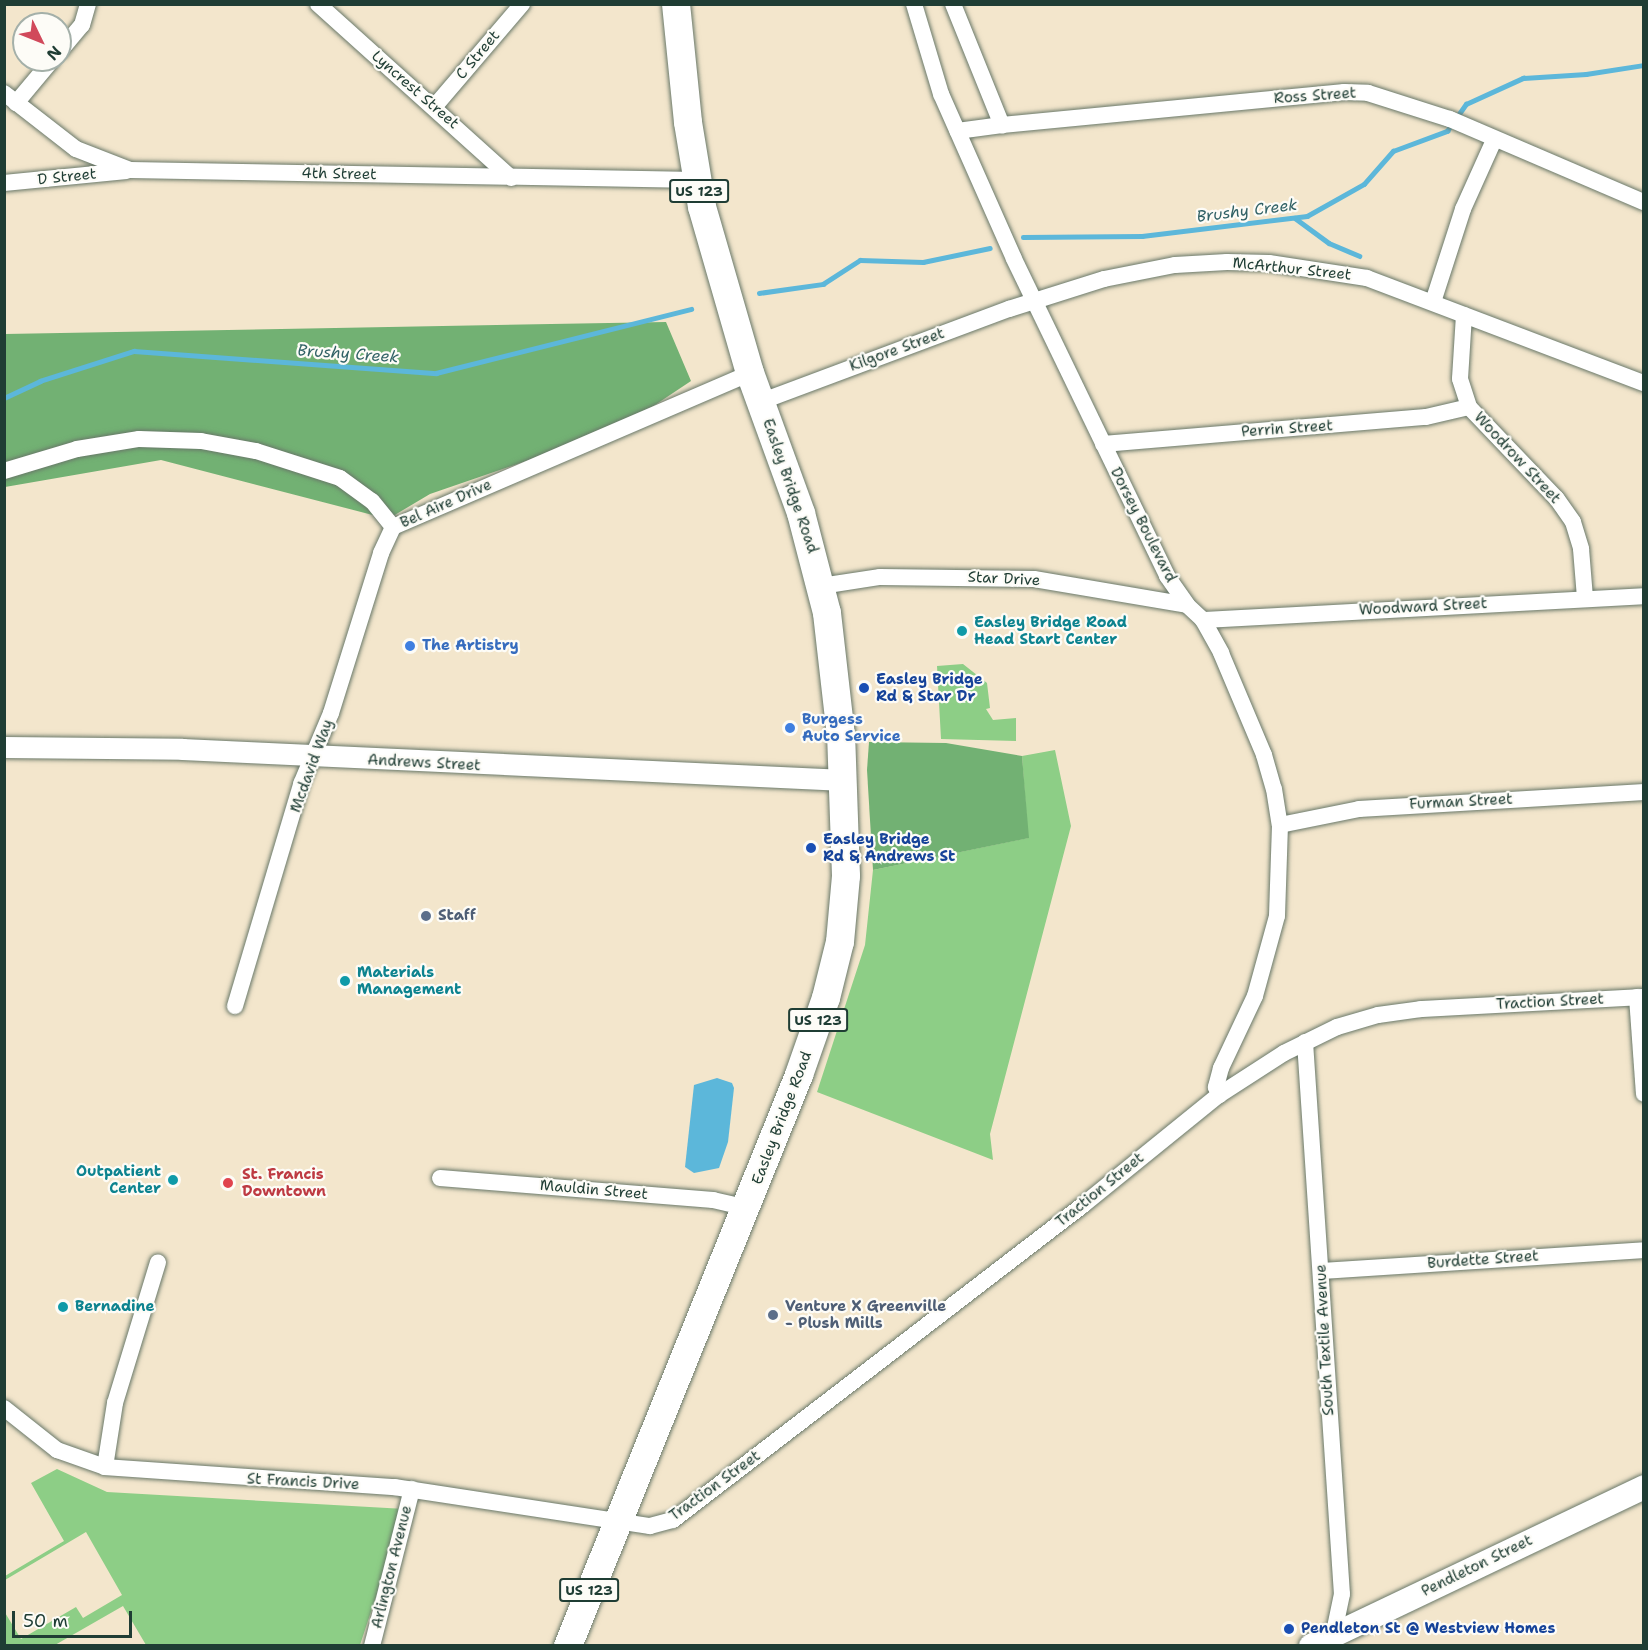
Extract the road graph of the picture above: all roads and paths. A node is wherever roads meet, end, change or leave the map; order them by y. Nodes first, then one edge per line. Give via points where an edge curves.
1 (88, 4) edge
2 (318, 4) edge
3 (522, 4) edge
4 (676, 4) edge
5 (914, 4) edge
6 (953, 4) edge
7 (72, 37) edge
8 (39, 72) edge
9 (10, 98) edge
10 (435, 106) junction
11 (1002, 125) junction
12 (957, 131) junction
13 (1494, 140) junction
14 (130, 170) junction
15 (511, 178) junction
16 (697, 180) junction
17 (4, 183) edge
18 (1644, 202) edge
19 (1034, 302) junction
20 (1433, 302) junction
21 (1464, 315) junction
22 (750, 373) junction
23 (1644, 383) edge
24 (760, 402) junction
25 (1469, 407) junction
26 (1103, 444) junction
27 (4, 471) edge
28 (393, 527) junction
29 (821, 586) junction
30 (1644, 596) edge
31 (1585, 598) junction
32 (1187, 605) junction
33 (1203, 620) junction
34 (4, 747) edge
35 (313, 758) junction
36 (844, 780) junction
37 (1644, 792) edge
38 (1280, 825) junction
39 (1640, 997) edge
40 (236, 1006) dead end
41 (1305, 1042) junction
42 (1644, 1094) edge
43 (1219, 1095) junction
44 (440, 1178) dead end
45 (747, 1208) junction
46 (1644, 1250) edge
47 (158, 1262) dead end
48 (1322, 1271) junction
49 (4, 1408) edge
50 (105, 1467) junction
51 (1644, 1487) edge
52 (412, 1489) junction
53 (617, 1520) junction
54 (1325, 1642) edge
55 (372, 1646) edge
56 (568, 1646) edge

1 - 7 street via 82,25
2 - 10 street, Lyncrest Street
3 - 10 street, C Street
4 - 16 highway, Easley Bridge Road / US 123
5 - 12 street, Dorsey Boulevard via 930,65
6 - 11 street via 972,60
8 - 9 street
9 - 14 street, 4th Street via 76,149
10 - 15 street, Lyncrest Street
11 - 12 street
11 - 13 street, Ross Street via 1344,92 1387,97 1450,119
12 - 19 street, Dorsey Boulevard
13 - 18 street, Ross Street
13 - 20 street via 1463,209
14 - 15 street, 4th Street
14 - 17 street, D Street
15 - 16 street, 4th Street
16 - 22 highway, Easley Bridge Road / US 123 via 717,267
19 - 20 street, McArthur Street via 1138,270 1227,262 1343,272
19 - 24 street, Kilgore Street
19 - 26 street, Dorsey Boulevard
20 - 21 street, McArthur Street
21 - 23 street, McArthur Street
21 - 25 street, Woodrow Street via 1460,379
22 - 24 highway, Easley Bridge Road / US 123
22 - 28 street, Bel Aire Drive
24 - 29 highway, Easley Bridge Road / US 123 via 801,513
25 - 26 street, Perrin Street via 1426,417
25 - 31 street, Woodrow Street via 1557,499 1573,522 1581,549
26 - 32 street, Dorsey Boulevard via 1167,576
27 - 28 street, Bel Aire Drive via 77,449 139,439 201,441 256,451 340,478 372,501
28 - 35 street, Mcdavid Way
29 - 32 street, Star Drive via 880,578 1034,579
29 - 36 highway, Easley Bridge Road / US 123 via 836,676
30 - 31 street, Woodward Street
31 - 33 street, Woodward Street
32 - 33 street, Dorsey Boulevard
33 - 38 street, Dorsey Boulevard via 1264,755
34 - 35 street, Andrews Street via 182,749
35 - 36 street, Andrews Street
35 - 40 street, Mcdavid Way via 301,784
36 - 45 highway, Easley Bridge Road / US 123 via 846,876 840,942 826,998
37 - 38 street, Furman Street via 1359,809
38 - 43 street, Dorsey Boulevard via 1277,916 1271,945 1255,996 1221,1068 1216,1087
39 - 41 street, Traction Street via 1421,1009 1378,1016
39 - 42 street
41 - 43 street, Traction Street
41 - 48 street, South Textile Avenue
43 - 53 street, Traction Street via 1083,1205 673,1520 650,1526
44 - 45 street, Mauldin Street via 713,1200
45 - 53 highway, Easley Bridge Road / US 123
46 - 48 street, Burdette Street
47 - 50 street via 116,1403
48 - 54 street, South Textile Avenue via 1342,1594
49 - 50 street, St Francis Drive via 57,1450
50 - 52 street, St Francis Drive
51 - 54 main road, Pendleton Street
52 - 53 street, St Francis Drive
52 - 55 street, Arlington Avenue
53 - 56 highway, Easley Bridge Road / US 123

